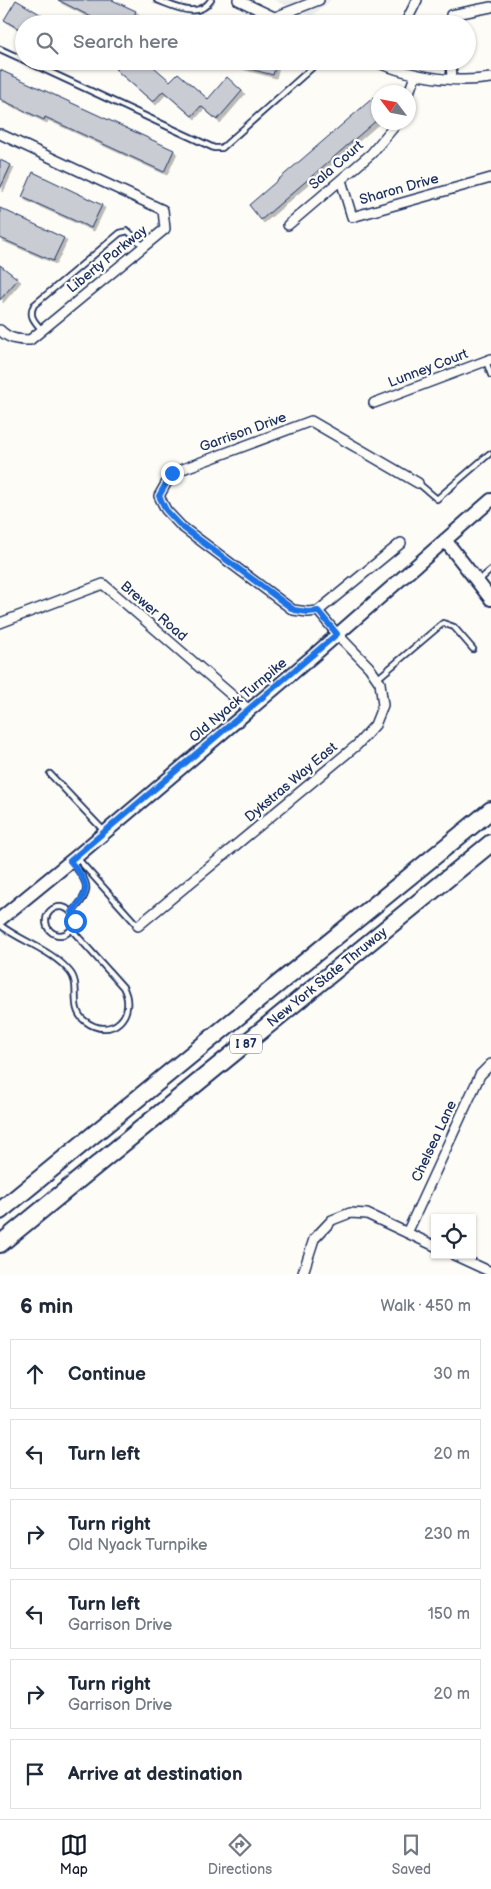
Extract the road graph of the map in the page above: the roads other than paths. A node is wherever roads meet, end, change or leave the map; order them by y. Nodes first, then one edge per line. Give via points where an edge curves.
1 (157, 0) edge
2 (211, 0) edge
3 (238, 0) edge
4 (319, 0) edge
5 (417, 0) edge
6 (491, 7) edge
7 (271, 15) edge
8 (280, 15) edge
9 (410, 15) edge
10 (451, 15) edge
11 (0, 49) edge
12 (15, 56) edge
13 (45, 70) edge
14 (310, 70) edge
15 (402, 70) edge
16 (451, 70) edge
17 (415, 76) junction
18 (491, 78) edge
19 (452, 80) junction
20 (412, 85) edge
21 (391, 130) edge
22 (0, 134) edge
23 (491, 178) edge
24 (341, 180) junction
25 (288, 225) dead end
26 (144, 247) junction
27 (0, 330) edge
28 (42, 330) junction
29 (488, 360) edge
30 (491, 374) edge
31 (374, 402) dead end
32 (489, 454) dead end
33 (418, 483) joint
34 (491, 500) edge
35 (445, 540) junction
36 (401, 543) dead end
37 (491, 570) edge
38 (477, 582) junction
39 (491, 599) edge
40 (318, 611) junction
41 (0, 622) edge
42 (337, 634) junction
43 (473, 649) dead end
44 (377, 679) junction
45 (249, 710) junction
46 (50, 774) dead end
47 (491, 810) edge
48 (104, 832) junction
49 (491, 843) edge
50 (73, 859) junction
51 (72, 912) junction
52 (0, 919) edge
53 (0, 925) edge
54 (138, 926) joint
55 (72, 930) junction
56 (491, 1064) edge
57 (0, 1210) edge
58 (407, 1233) junction
59 (0, 1244) edge
60 (431, 1244) edge
61 (463, 1259) edge
62 (491, 1272) edge
63 (303, 1273) edge

1 - 2 lane via 196,11
3 - 7 street
4 - 8 street
5 - 9 street
6 - 10 street
11 - 12 lane
13 - 14 lane via 214,148 222,148
15 - 17 street
16 - 19 street
17 - 19 street
17 - 20 street
18 - 19 street
21 - 24 street, Sala Court via 371,154
22 - 26 street, Liberty Parkway via 163,210 165,229
23 - 24 street, Sharon Drive via 352,217
24 - 25 street, Sala Court
26 - 28 street, Liberty Parkway
26 - 28 lane via 128,231 120,233 34,305 32,318
27 - 28 street, Liberty Parkway via 16,340 30,340
29 - 30 lane
29 - 31 street, Lunney Court
32 - 33 lane via 437,499
33 - 40 street, Garrison Drive via 311,421 172,473 159,496 166,510 181,526 294,610
34 - 35 street, Old Nyack Turnpike
35 - 38 street
35 - 42 street, Old Nyack Turnpike
36 - 40 street
37 - 38 lane
38 - 39 street
40 - 42 street
41 - 45 street, Brewer Road via 103,584
42 - 44 street, Dykstras Way East
42 - 45 street, Old Nyack Turnpike
43 - 44 lane via 454,627 443,623
44 - 54 street, Dykstras Way East via 383,705 375,725 357,745
45 - 48 street, Old Nyack Turnpike
46 - 48 lane
47 - 57 highway, New York State Thruway / I 87
48 - 50 street, Old Nyack Turnpike
49 - 59 highway, New York State Thruway / I 87
50 - 51 lane via 87,886 86,894
50 - 52 street, Old Nyack Turnpike
50 - 54 lane
51 - 55 lane via 75,921
51 - 55 lane via 59,906 50,911 46,919 48,928 55,934 64,935
53 - 55 lane via 58,960 71,972 76,982 75,1005 84,1020 103,1028 115,1026 124,1018 128,996
56 - 58 street, Chelsea Lane via 480,1075
58 - 60 street
58 - 63 street via 367,1214 350,1213 332,1220 314,1239
61 - 62 street

